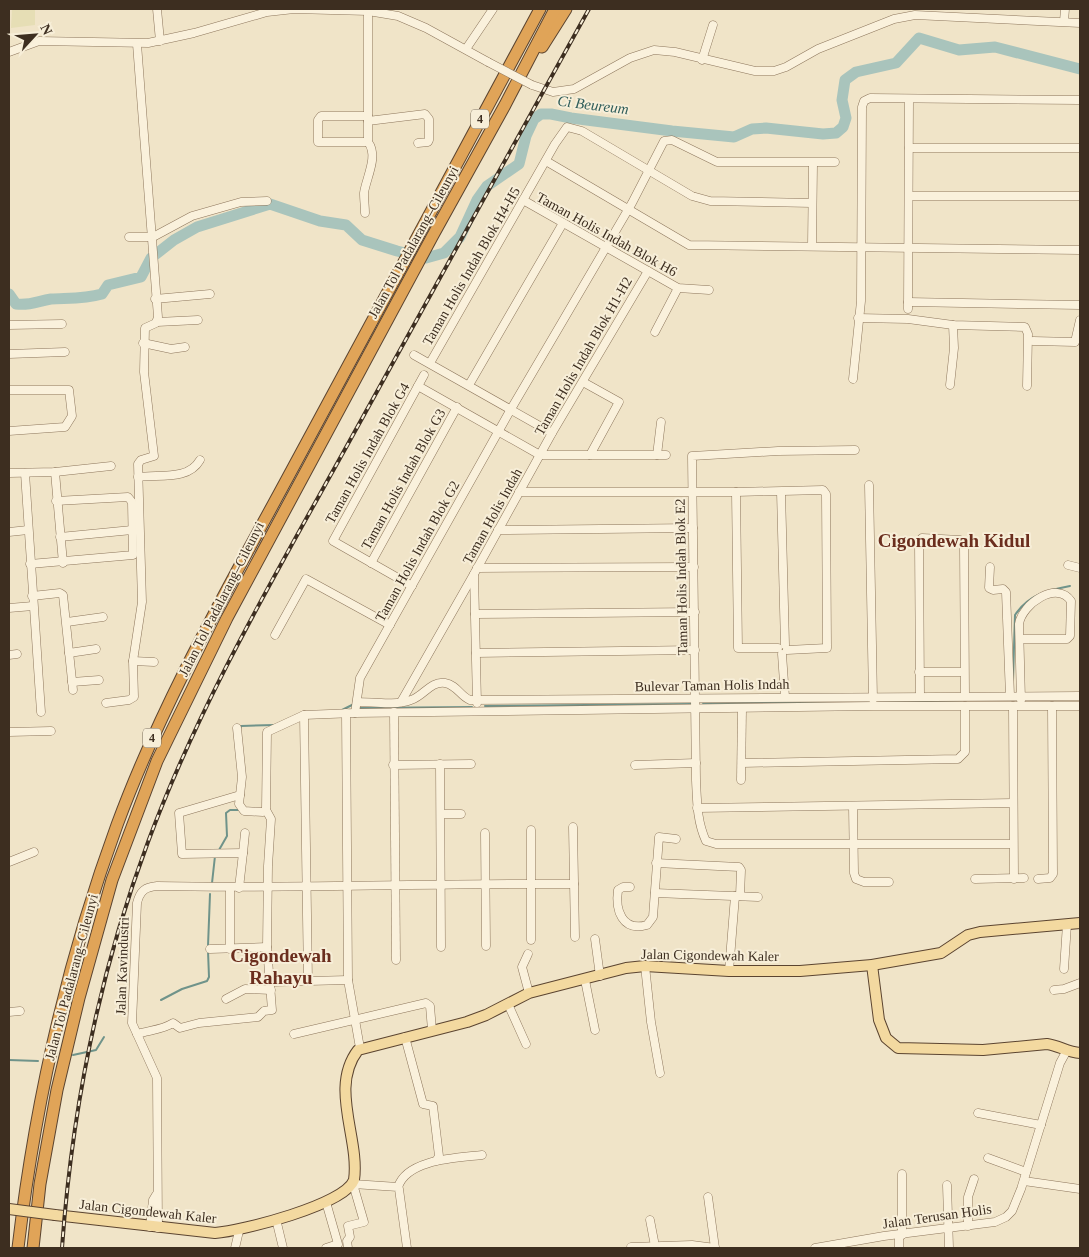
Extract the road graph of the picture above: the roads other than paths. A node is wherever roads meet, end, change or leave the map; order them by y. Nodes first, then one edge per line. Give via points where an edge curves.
1 (158, 9) edge
2 (246, 9) edge
3 (493, 9) edge
4 (539, 9) edge
5 (555, 9) edge
6 (566, 9) edge
7 (1064, 9) edge
8 (368, 12) junction
9 (398, 12) edge
10 (246, 19) junction
11 (1064, 21) junction
12 (1080, 23) edge
13 (713, 25) dead end
14 (160, 40) junction
15 (137, 44) junction
16 (466, 49) junction
17 (9, 52) edge
18 (702, 60) junction
19 (909, 100) junction
20 (1080, 100) edge
21 (506, 105) junction
22 (368, 118) junction
23 (368, 142) junction
24 (418, 143) dead end
25 (910, 148) junction
26 (1080, 148) edge
27 (546, 161) junction
28 (835, 162) dead end
29 (813, 164) junction
30 (648, 171) junction
31 (910, 196) junction
32 (1080, 196) edge
33 (523, 200) junction
34 (266, 201) dead end
35 (812, 203) junction
36 (629, 208) junction
37 (365, 214) dead end
38 (562, 223) junction
39 (129, 237) dead end
40 (153, 237) junction
41 (812, 246) junction
42 (860, 246) junction
43 (606, 247) junction
44 (910, 248) junction
45 (1080, 250) edge
46 (648, 271) junction
47 (678, 288) junction
48 (709, 290) dead end
49 (210, 294) dead end
50 (156, 299) junction
51 (1080, 305) edge
52 (858, 318) junction
53 (198, 320) dead end
54 (1080, 320) edge
55 (157, 322) junction
56 (62, 324) dead end
57 (9, 325) edge
58 (953, 325) junction
59 (655, 332) dead end
60 (1033, 341) dead end
61 (143, 343) junction
62 (185, 347) dead end
63 (65, 352) dead end
64 (9, 354) edge
65 (414, 355) dead end
66 (430, 364) junction
67 (424, 375) dead end
68 (853, 379) dead end
69 (583, 382) junction
70 (469, 385) junction
71 (950, 385) dead end
72 (418, 386) junction
73 (1027, 386) dead end
74 (9, 390) edge
75 (457, 407) junction
76 (511, 408) junction
77 (661, 422) dead end
78 (9, 431) edge
79 (498, 433) junction
80 (552, 433) junction
81 (855, 450) dead end
82 (540, 455) junction
83 (590, 455) junction
84 (657, 455) junction
85 (666, 455) dead end
86 (200, 460) dead end
87 (111, 466) dead end
88 (25, 472) junction
89 (55, 472) junction
90 (9, 473) edge
91 (138, 477) junction
92 (869, 485) dead end
93 (519, 492) junction
94 (693, 492) junction
95 (736, 492) junction
96 (781, 492) junction
97 (56, 501) junction
98 (694, 528) junction
99 (28, 530) junction
100 (132, 530) junction
101 (498, 530) junction
102 (9, 532) edge
103 (60, 537) junction
104 (142, 555) junction
105 (133, 556) junction
106 (63, 563) junction
107 (371, 563) junction
108 (30, 564) junction
109 (1068, 564) dead end
110 (694, 567) junction
111 (990, 567) dead end
112 (1080, 568) edge
113 (475, 571) junction
114 (412, 586) junction
115 (32, 596) junction
116 (33, 606) junction
117 (9, 608) edge
118 (695, 612) junction
119 (475, 614) junction
120 (103, 617) dead end
121 (67, 622) junction
122 (390, 625) junction
123 (275, 634) dead end
124 (1020, 639) junction
125 (96, 649) dead end
126 (783, 649) junction
127 (695, 650) junction
128 (69, 653) junction
129 (476, 653) junction
130 (132, 662) junction
131 (154, 662) dead end
132 (919, 672) junction
133 (964, 672) junction
134 (99, 680) dead end
135 (872, 696) junction
136 (920, 696) junction
137 (965, 696) junction
138 (1010, 696) junction
139 (1080, 696) edge
140 (785, 697) junction
141 (695, 698) junction
142 (477, 700) junction
143 (356, 702) junction
144 (401, 702) junction
145 (1020, 702) junction
146 (106, 704) dead end
147 (872, 706) junction
148 (964, 706) junction
149 (1052, 706) junction
150 (1080, 706) edge
151 (695, 709) junction
152 (742, 709) junction
153 (477, 710) junction
154 (41, 712) dead end
155 (394, 712) junction
156 (346, 713) junction
157 (355, 713) junction
158 (304, 715) junction
159 (237, 728) dead end
160 (52, 730) dead end
161 (9, 732) edge
162 (696, 763) junction
163 (742, 763) junction
164 (393, 764) junction
165 (440, 764) junction
166 (471, 764) dead end
167 (635, 765) dead end
168 (741, 780) dead end
169 (240, 795) junction
170 (1013, 803) junction
171 (853, 806) junction
172 (697, 808) junction
173 (266, 810) junction
174 (440, 814) junction
175 (461, 814) dead end
176 (573, 827) dead end
177 (530, 830) dead end
178 (245, 833) dead end
179 (485, 833) dead end
180 (676, 839) dead end
181 (854, 844) junction
182 (1013, 844) junction
183 (34, 852) dead end
184 (243, 853) junction
185 (9, 862) edge
186 (656, 863) junction
187 (1024, 878) dead end
188 (975, 879) dead end
189 (1014, 879) junction
190 (1038, 879) dead end
191 (889, 882) dead end
192 (531, 884) junction
193 (574, 884) junction
194 (348, 885) junction
195 (396, 885) junction
196 (441, 885) junction
197 (485, 885) junction
198 (268, 886) junction
199 (308, 886) junction
200 (630, 887) dead end
201 (235, 888) junction
202 (655, 893) junction
203 (738, 896) junction
204 (758, 897) dead end
205 (1080, 923) edge
206 (1067, 924) junction
207 (575, 937) dead end
208 (595, 939) dead end
209 (531, 940) dead end
210 (486, 946) dead end
211 (267, 947) junction
212 (441, 947) dead end
213 (210, 949) dead end
214 (230, 949) junction
215 (528, 954) dead end
216 (396, 960) dead end
217 (872, 965) junction
218 (645, 966) junction
219 (1064, 969) dead end
220 (729, 970) junction
221 (600, 976) junction
222 (308, 980) junction
223 (348, 980) junction
224 (585, 980) junction
225 (1080, 983) edge
226 (271, 986) junction
227 (1054, 990) dead end
228 (529, 993) junction
229 (226, 999) dead end
230 (508, 1004) junction
231 (20, 1011) dead end
232 (9, 1012) edge
233 (356, 1021) junction
234 (432, 1030) junction
235 (595, 1030) dead end
236 (137, 1034) junction
237 (294, 1034) dead end
238 (405, 1037) junction
239 (526, 1044) dead end
240 (360, 1048) junction
241 (1066, 1052) junction
242 (1080, 1053) edge
243 (660, 1073) dead end
244 (978, 1113) dead end
245 (1041, 1125) junction
246 (482, 1155) dead end
247 (988, 1158) dead end
248 (436, 1161) junction
249 (1026, 1172) junction
250 (902, 1174) dead end
251 (974, 1179) dead end
252 (1024, 1181) junction
253 (353, 1184) junction
254 (947, 1186) dead end
255 (398, 1187) junction
256 (1080, 1189) edge
257 (708, 1197) dead end
258 (326, 1202) junction
259 (9, 1209) edge
260 (276, 1219) junction
261 (650, 1220) dead end
262 (968, 1226) junction
263 (154, 1227) junction
264 (950, 1228) junction
265 (239, 1231) junction
266 (900, 1235) junction
267 (338, 1244) junction
268 (348, 1245) edge
269 (655, 1246) junction
270 (631, 1247) edge
271 (18, 1248) edge
272 (32, 1248) edge
273 (235, 1248) edge
274 (283, 1248) edge
275 (326, 1248) edge
276 (407, 1248) edge
277 (715, 1248) edge
278 (815, 1248) edge
279 (899, 1248) edge
280 (949, 1248) edge

1 - 14 street
2 - 10 street
3 - 16 street
4 - 271 highway, Jalan Tol Padalarang–Cileunyi / 4 via 178,684 152,739 93,894 57,1021 42,1093
5 - 21 highway, Jalan Tol Padalarang–Cileunyi / 4
6 - 21 highway
7 - 11 street
8 - 9 street
8 - 10 street via 294,9 267,12
8 - 22 street
9 - 16 street
10 - 14 street
11 - 12 street
11 - 18 street via 914,15 894,19 818,49 786,68 774,71 755,71
13 - 18 street
14 - 15 street
15 - 17 street via 39,42
15 - 40 street
16 - 18 street, bridge via 532,86 553,92 574,90 630,58 654,50 676,52
19 - 20 street
19 - 25 street
19 - 42 street via 870,98 864,101
21 - 272 highway, Jalan Tol Padalarang–Cileunyi / 4 via 226,618 157,761 110,890 79,998 57,1090
22 - 23 street
22 - 23 street via 321,116 318,120 318,142
22 - 24 street via 425,114 429,119 429,140
23 - 37 street via 372,150 364,193
25 - 26 street
25 - 31 street
27 - 30 street, Taman Holis Indah Blok H4-H5 via 564,130 570,127
27 - 33 street, Taman Holis Indah Blok H4-H5
27 - 36 street
28 - 29 street
29 - 30 street via 716,162 667,140
29 - 35 street
30 - 35 street via 692,196 710,202
30 - 36 street
31 - 32 street
31 - 44 street
33 - 38 street, Taman Holis Indah Blok H6
33 - 66 street, Taman Holis Indah Blok H4-H5
34 - 40 street via 241,202 192,216
35 - 41 street
36 - 41 street via 690,245
36 - 43 street
38 - 43 street, Taman Holis Indah Blok H6
38 - 70 street
39 - 40 street
40 - 50 street
41 - 42 street
42 - 44 street
42 - 52 street via 861,301
43 - 46 street, Taman Holis Indah Blok H6
43 - 76 street
44 - 45 street
44 - 51 street via 908,306
46 - 47 street, Taman Holis Indah Blok H6
46 - 69 street, Taman Holis Indah Blok H1-H2
47 - 48 street
47 - 59 street
49 - 50 street
50 - 55 street
52 - 58 street via 908,319
52 - 68 street
53 - 55 street
54 - 60 street via 1075,342
55 - 61 street via 145,328
56 - 57 street
58 - 71 street
58 - 73 street via 1027,328
61 - 62 street via 171,349
61 - 91 street via 154,456 139,461
63 - 64 street
65 - 66 street
66 - 70 street
67 - 72 street, Taman Holis Indah Blok G4
69 - 80 street, Taman Holis Indah Blok H1-H2
69 - 83 street via 619,402
70 - 76 street
72 - 75 street
72 - 107 street, Taman Holis Indah Blok G4 via 333,542
74 - 78 street via 69,390 72,416 65,427
75 - 79 street
75 - 107 street, Taman Holis Indah Blok G3
76 - 79 street
76 - 80 street
77 - 84 street
79 - 82 street
79 - 114 street, Taman Holis Indah Blok G2
80 - 82 street, Taman Holis Indah Blok H1-H2
81 - 94 street, Taman Holis Indah Blok E2 via 692,456
82 - 83 street
82 - 93 street, Taman Holis Indah
83 - 84 street
84 - 85 street
86 - 91 street via 196,468 183,474
87 - 89 street
88 - 89 street
88 - 90 street
88 - 99 street
89 - 97 street
91 - 104 street
92 - 135 street
93 - 94 street
93 - 101 street, Taman Holis Indah
94 - 95 street
94 - 98 street, Taman Holis Indah Blok E2
95 - 96 street
95 - 126 street via 738,648
96 - 126 street
96 - 126 street via 821,489 826,494 827,648
97 - 100 street via 128,497 132,502
97 - 103 street
98 - 101 street
98 - 110 street, Taman Holis Indah Blok E2
99 - 102 street
99 - 108 street
100 - 103 street
100 - 105 street
101 - 113 street, Taman Holis Indah
103 - 106 street
104 - 105 street
104 - 130 street via 142,602
105 - 106 street
106 - 108 street
107 - 114 street, Taman Holis Indah Blok G4
108 - 115 street
109 - 112 street
110 - 113 street
110 - 118 street, Taman Holis Indah Blok E2
111 - 138 street via 989,588 1006,592
113 - 119 street, Taman Holis Indah
113 - 144 street
114 - 122 street, Taman Holis Indah Blok G2
115 - 116 street
115 - 121 street via 62,594
116 - 117 street
116 - 154 street
118 - 119 street
118 - 127 street, Taman Holis Indah Blok E2
119 - 129 street, Taman Holis Indah
120 - 121 street
121 - 128 street
122 - 123 street via 306,578
122 - 143 street, Taman Holis Indah Blok G2 via 360,678
124 - 124 street via 1020,616 1037,597 1044,594 1068,597 1071,601 1070,636 1066,639
124 - 145 street
125 - 128 street
126 - 140 street
127 - 129 street
127 - 141 street, Taman Holis Indah Blok E2
128 - 134 street via 72,686
129 - 142 street, Taman Holis Indah
130 - 131 street
130 - 146 street via 132,700
132 - 133 street
132 - 133 street via 919,540 922,538 960,540 964,546
132 - 136 street
133 - 137 street
135 - 136 street, Bulevar Taman Holis Indah
135 - 140 street, Bulevar Taman Holis Indah
135 - 147 street
136 - 137 street, Bulevar Taman Holis Indah
137 - 138 street, Bulevar Taman Holis Indah
138 - 145 street, Bulevar Taman Holis Indah
139 - 145 street, Bulevar Taman Holis Indah
140 - 141 street, Bulevar Taman Holis Indah
141 - 142 street, Bulevar Taman Holis Indah
141 - 151 street, Taman Holis Indah Blok E2
142 - 144 street, Bulevar Taman Holis Indah via 466,699 454,687 442,683 431,686 416,698
142 - 153 street, Taman Holis Indah
143 - 144 street, Bulevar Taman Holis Indah
143 - 157 street
145 - 148 street, Bulevar Taman Holis Indah
145 - 149 street, Bulevar Taman Holis Indah
145 - 170 street
147 - 148 street, Bulevar Taman Holis Indah
147 - 152 street, Bulevar Taman Holis Indah
148 - 163 street via 965,752 958,759
149 - 150 street, Bulevar Taman Holis Indah
149 - 190 street via 1053,874 1050,878
151 - 152 street, Bulevar Taman Holis Indah
151 - 153 street, Bulevar Taman Holis Indah
151 - 162 street, Taman Holis Indah Blok E2
152 - 163 street
153 - 155 street, Bulevar Taman Holis Indah
155 - 157 street, Bulevar Taman Holis Indah
155 - 164 street
156 - 157 street, Bulevar Taman Holis Indah
156 - 158 street, Bulevar Taman Holis Indah
156 - 194 street
158 - 173 street via 267,732
158 - 199 street
159 - 169 street
160 - 161 street
162 - 167 street
162 - 172 street, Taman Holis Indah Blok E2
163 - 168 street
164 - 165 street
164 - 195 street
165 - 166 street
165 - 174 street
169 - 173 street via 239,804 244,812
169 - 184 street via 179,813 182,854
170 - 171 street
170 - 182 street
171 - 172 street
171 - 181 street
172 - 181 street, Taman Holis Indah Blok E2 via 703,834 710,844
173 - 198 street via 271,820
174 - 175 street
174 - 196 street
176 - 193 street
177 - 192 street
178 - 184 street
179 - 197 street
180 - 186 street via 660,836
181 - 182 street
181 - 191 street via 856,878 864,882
182 - 189 street
183 - 185 street
184 - 201 street
186 - 202 street
186 - 203 street via 738,866 741,870
187 - 189 street
188 - 189 street
192 - 193 street
192 - 197 street
192 - 209 street
193 - 207 street
194 - 195 street
194 - 199 street
194 - 223 street
195 - 196 street
195 - 216 street
196 - 197 street
196 - 212 street
197 - 210 street
198 - 199 street
198 - 201 street
198 - 211 street
199 - 222 street
200 - 202 street via 620,888 618,893 620,916 631,925 643,926 651,922
201 - 214 street
201 - 236 street, Jalan Kavindustri via 147,887 139,896 132,1008 132,1023
202 - 203 street
203 - 204 street
203 - 220 street
205 - 206 main road, Jalan Cigondewah Kaler
206 - 217 main road, Jalan Cigondewah Kaler via 980,932 968,935 941,954
206 - 219 street
208 - 221 street
211 - 214 street
211 - 226 street
213 - 214 street
215 - 228 street via 522,967
217 - 220 main road, Jalan Cigondewah Kaler via 813,970
217 - 241 main road via 879,1020 886,1038 898,1048 983,1050 1047,1044
218 - 220 main road, Jalan Cigondewah Kaler
218 - 221 main road, Jalan Cigondewah Kaler
218 - 243 street
221 - 224 main road, Jalan Cigondewah Kaler
222 - 223 street
222 - 226 street
223 - 233 street
224 - 228 main road, Jalan Cigondewah Kaler
224 - 235 street
225 - 227 street
226 - 229 street via 245,989
226 - 236 street via 272,1010 264,1011 261,1016 180,1028 173,1023 162,1030
228 - 230 main road, Jalan Cigondewah Kaler
230 - 234 main road, Jalan Cigondewah Kaler via 467,1022
230 - 239 street
231 - 232 street
233 - 234 street via 426,1003 430,1006
233 - 237 street
233 - 240 street
234 - 238 main road, Jalan Cigondewah Kaler
236 - 263 street, Jalan Kavindustri via 157,1078
238 - 240 main road, Jalan Cigondewah Kaler
238 - 248 street via 423,1104 433,1106 438,1149
240 - 253 main road via 349,1066 346,1086
241 - 242 main road
241 - 245 street, Jalan Terusan Holis
244 - 245 street
245 - 249 street, Jalan Terusan Holis
246 - 248 street
247 - 249 street
248 - 255 street via 406,1174
249 - 252 street, Jalan Terusan Holis
250 - 266 street
251 - 262 street via 968,1196
252 - 256 street
252 - 262 street, Jalan Terusan Holis via 1015,1205 1006,1217 990,1224
253 - 255 street
253 - 258 main road, Jalan Cigondewah Kaler
253 - 268 street via 364,1222 349,1225
254 - 264 street
255 - 276 street
257 - 277 street
258 - 260 main road, Jalan Cigondewah Kaler
258 - 267 street
259 - 263 main road, Jalan Cigondewah Kaler, bridge
260 - 265 main road, Jalan Cigondewah Kaler
260 - 274 street
261 - 269 street
262 - 264 street, Jalan Terusan Holis
263 - 265 main road, Jalan Cigondewah Kaler via 215,1233
264 - 266 street, Jalan Terusan Holis
264 - 280 street
265 - 273 street
266 - 278 street, Jalan Terusan Holis
266 - 279 street
267 - 268 street
267 - 275 street
269 - 270 street
269 - 277 street

